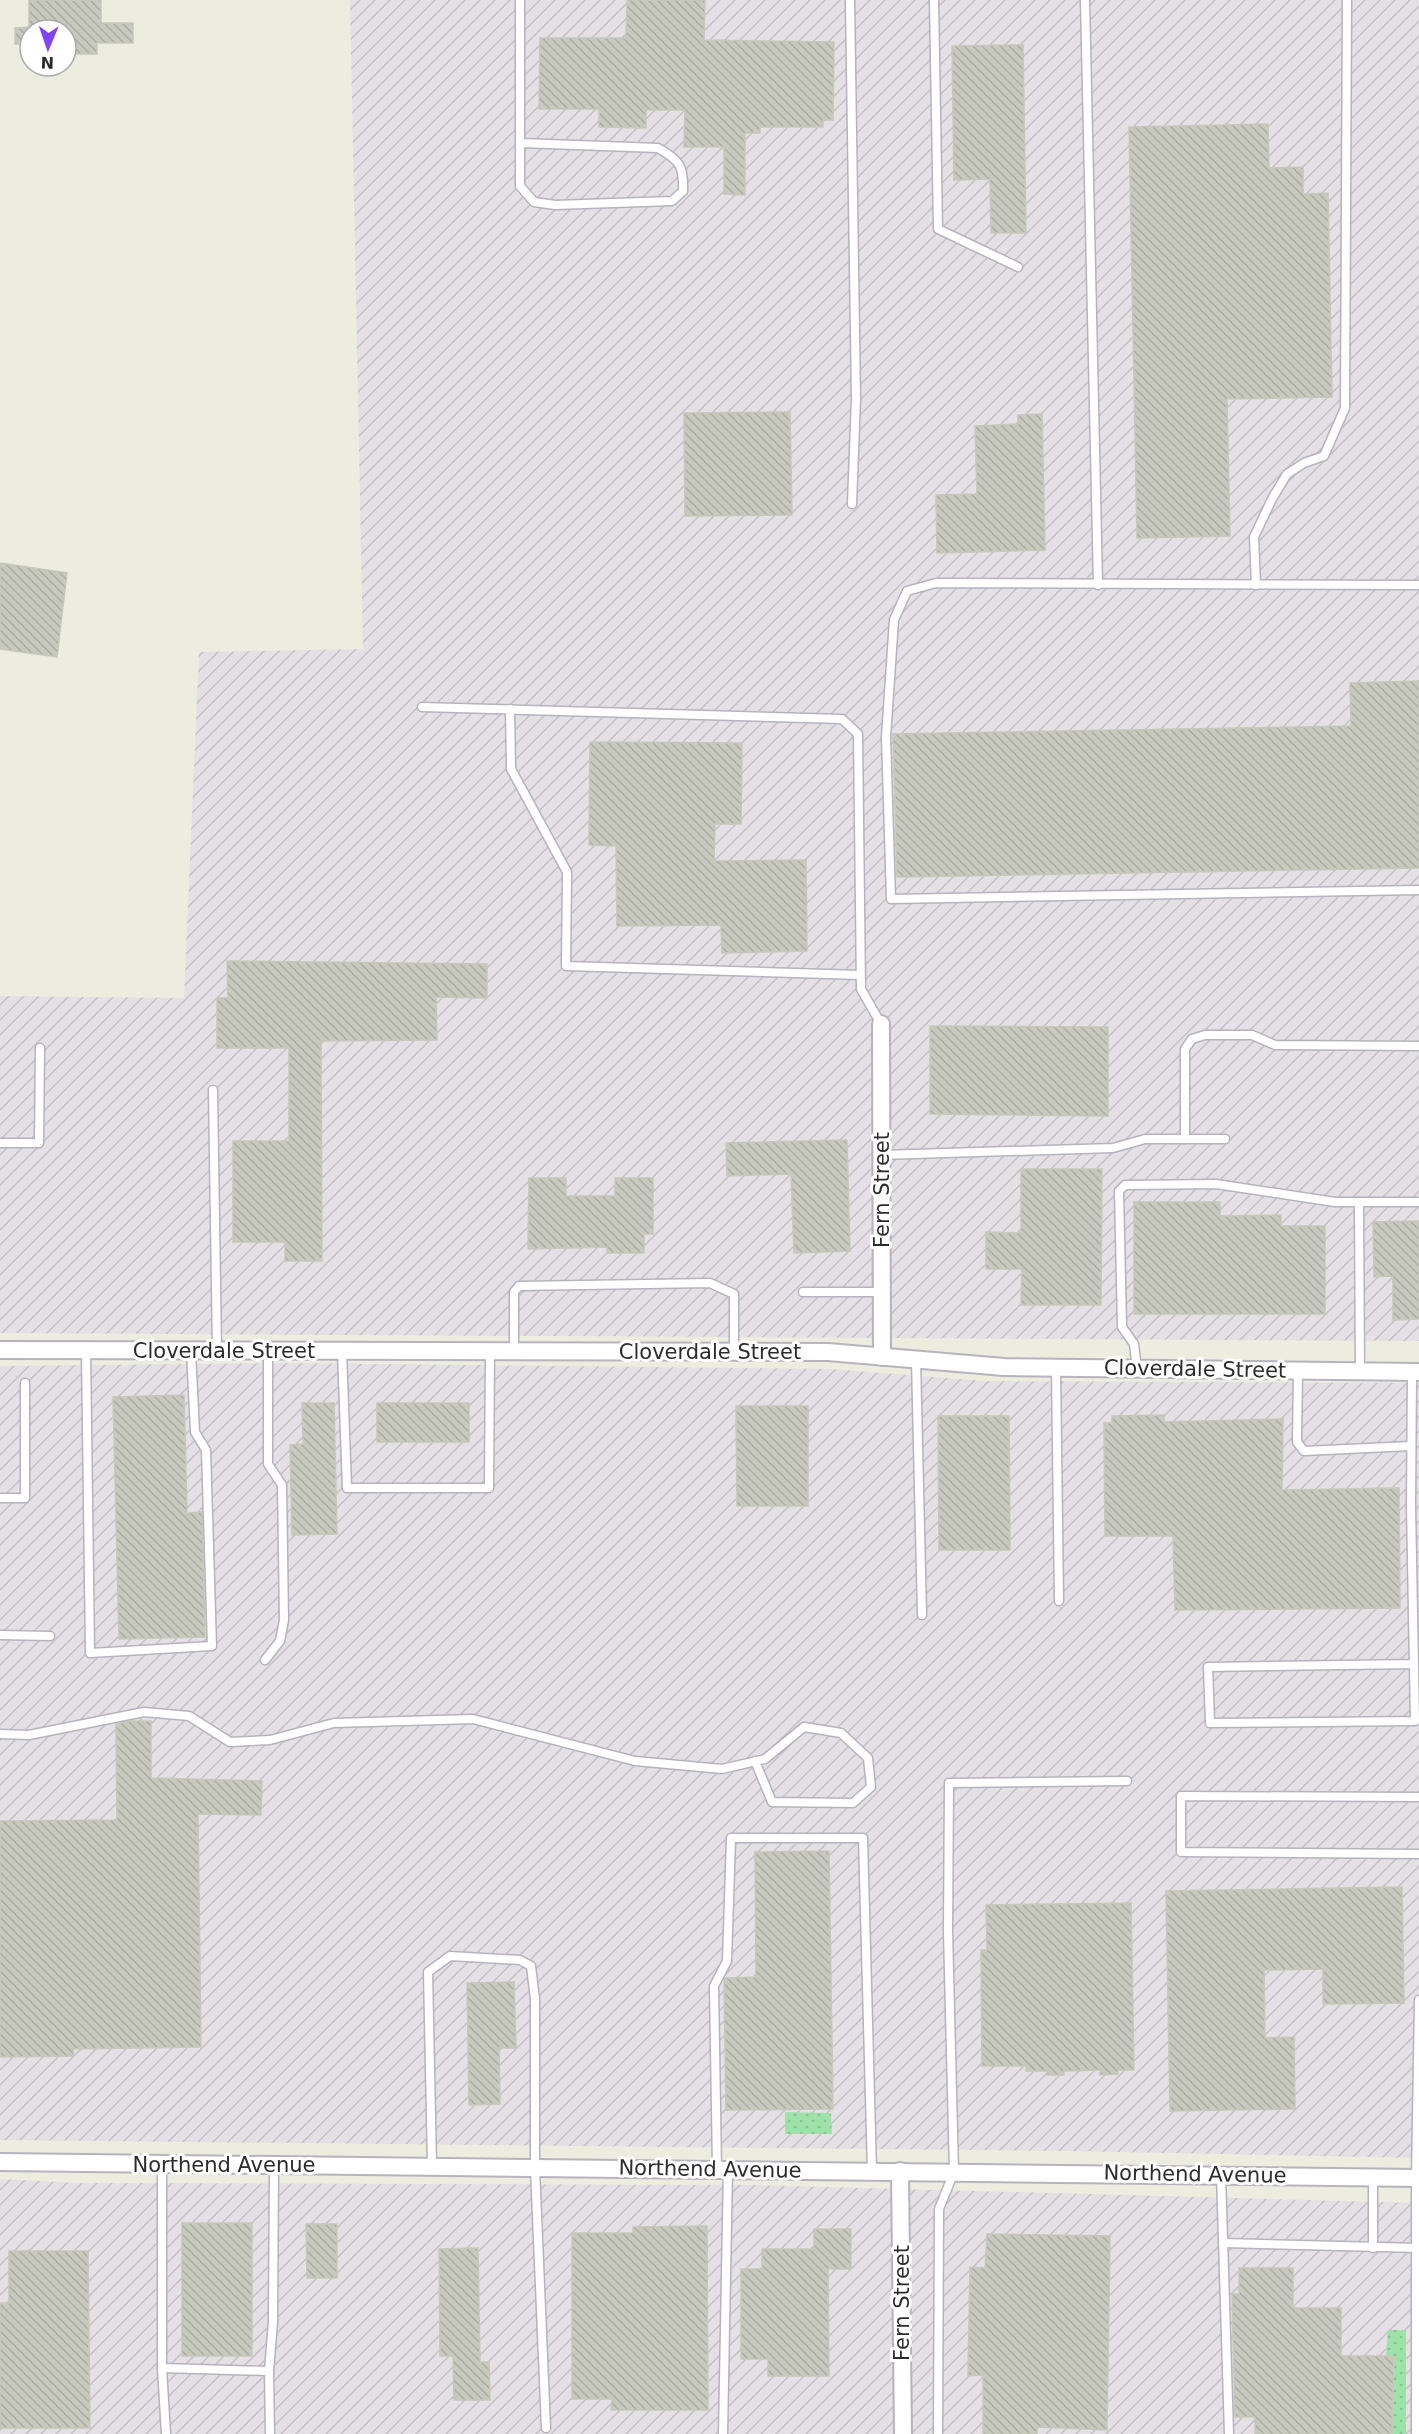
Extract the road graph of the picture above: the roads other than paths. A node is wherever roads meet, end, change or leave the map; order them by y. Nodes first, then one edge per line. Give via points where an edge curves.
1 (520, 0) edge
2 (850, 0) edge
3 (934, 0) edge
4 (1085, 0) edge
5 (1347, 0) edge
6 (521, 143) junction
7 (1017, 267) dead end
8 (852, 504) dead end
9 (1098, 585) junction
10 (1256, 585) junction
11 (1419, 585) edge
12 (422, 707) dead end
13 (510, 708) junction
14 (1419, 890) edge
15 (860, 975) junction
16 (881, 1024) joint
17 (1419, 1046) edge
18 (40, 1048) dead end
19 (213, 1090) dead end
20 (1185, 1139) junction
21 (1225, 1139) dead end
22 (0, 1143) edge
23 (881, 1155) junction
24 (1359, 1202) junction
25 (1419, 1202) edge
26 (803, 1292) dead end
27 (882, 1292) junction
28 (0, 1350) edge
29 (86, 1350) junction
30 (191, 1351) junction
31 (217, 1351) junction
32 (342, 1351) junction
33 (490, 1351) junction
34 (514, 1351) junction
35 (268, 1352) junction
36 (734, 1352) junction
37 (882, 1357) junction
38 (916, 1360) junction
39 (1056, 1368) junction
40 (1137, 1369) junction
41 (1298, 1371) junction
42 (1360, 1372) junction
43 (1415, 1372) edge
44 (25, 1383) dead end
45 (1411, 1446) junction
46 (0, 1498) edge
47 (1059, 1601) dead end
48 (922, 1615) dead end
49 (0, 1635) edge
50 (50, 1636) dead end
51 (265, 1660) dead end
52 (1414, 1664) junction
53 (0, 1734) edge
54 (755, 1761) junction
55 (1127, 1781) dead end
56 (1419, 1797) edge
57 (1419, 1854) edge
58 (1419, 2000) edge
59 (0, 2162) edge
60 (162, 2164) junction
61 (274, 2165) junction
62 (432, 2166) junction
63 (535, 2168) junction
64 (723, 2169) junction
65 (872, 2171) junction
66 (900, 2171) junction
67 (954, 2172) junction
68 (1221, 2174) junction
69 (1373, 2177) junction
70 (1417, 2178) edge
71 (1223, 2243) junction
72 (1373, 2248) junction
73 (1418, 2248) edge
74 (162, 2368) junction
75 (269, 2371) junction
76 (546, 2428) dead end
77 (166, 2434) edge
78 (270, 2434) edge
79 (723, 2434) edge
80 (903, 2434) edge
81 (938, 2434) edge
82 (1229, 2434) edge
83 (1416, 2434) edge

1 - 6 lane
2 - 8 lane via 856,398
3 - 7 lane via 938,229
4 - 9 lane
5 - 10 lane via 1345,408 1324,456 1287,474 1272,499 1254,537
6 - 6 lane via 520,186 534,202 555,205 672,201 683,191 684,173 675,158 658,148
9 - 10 lane
9 - 14 lane via 936,583 907,591 894,620 886,737 891,899
10 - 11 lane
12 - 13 lane
13 - 15 lane via 511,769 567,872 566,966
13 - 15 lane via 842,719 858,734
15 - 16 lane via 861,989
16 - 23 street, Fern Street
17 - 20 lane via 1275,1045 1252,1035 1205,1035 1192,1039 1185,1049
18 - 22 lane via 39,1143
19 - 31 lane
20 - 21 lane
20 - 23 lane via 1145,1139 1113,1148
23 - 27 street, Fern Street
24 - 25 lane
24 - 40 lane via 1216,1184 1125,1185 1119,1191 1122,1327 1134,1344
24 - 42 lane
26 - 27 lane
27 - 37 street, Fern Street
28 - 29 street, Cloverdale Street
29 - 30 street, Cloverdale Street
29 - 30 lane via 90,1653 212,1646 206,1449 195,1432
30 - 31 street, Cloverdale Street
31 - 35 street, Cloverdale Street
32 - 33 street, Cloverdale Street
32 - 33 lane via 347,1488 489,1488
32 - 35 street, Cloverdale Street
33 - 34 street, Cloverdale Street
34 - 36 street, Cloverdale Street
34 - 36 lane via 514,1292 519,1286 710,1283 734,1294
35 - 51 lane via 268,1464 282,1485 284,1620 280,1641
36 - 37 street, Cloverdale Street via 828,1352
37 - 38 street, Cloverdale Street
38 - 39 street, Cloverdale Street
38 - 48 lane
39 - 40 street, Cloverdale Street
39 - 47 lane
40 - 41 street, Cloverdale Street
41 - 42 street, Cloverdale Street
41 - 45 lane via 1297,1442 1304,1451
42 - 43 street, Cloverdale Street
43 - 45 lane
44 - 46 lane via 25,1498
45 - 52 lane
49 - 50 lane
52 - 52 lane via 1208,1667 1210,1723 1415,1721
53 - 54 lane via 29,1734 144,1712 189,1716 230,1742 270,1740 334,1723 473,1719 635,1761 722,1769
54 - 54 lane via 772,1802 853,1803 871,1787 867,1758 841,1733 804,1727 765,1759
55 - 67 lane via 949,1783
56 - 57 lane via 1181,1796 1181,1852
58 - 70 lane
59 - 60 street, Northend Avenue
60 - 61 street, Northend Avenue
60 - 74 lane
61 - 62 street, Northend Avenue
61 - 75 lane
62 - 63 street, Northend Avenue
62 - 63 lane via 429,1972 450,1956 520,1960 531,1966 535,1999
63 - 64 street, Northend Avenue
63 - 76 lane
64 - 65 street, Northend Avenue
64 - 65 lane via 714,1986 727,1961 731,1838 863,1838
64 - 79 lane
65 - 66 street, Northend Avenue
66 - 67 street, Northend Avenue
66 - 80 street, Fern Street
67 - 68 street, Northend Avenue
67 - 81 lane via 939,2209
68 - 69 street, Northend Avenue
68 - 71 lane
69 - 70 street, Northend Avenue
69 - 72 lane
70 - 73 lane
71 - 72 lane
71 - 82 lane
72 - 73 lane
73 - 83 lane
74 - 75 lane
74 - 77 lane
75 - 78 lane

